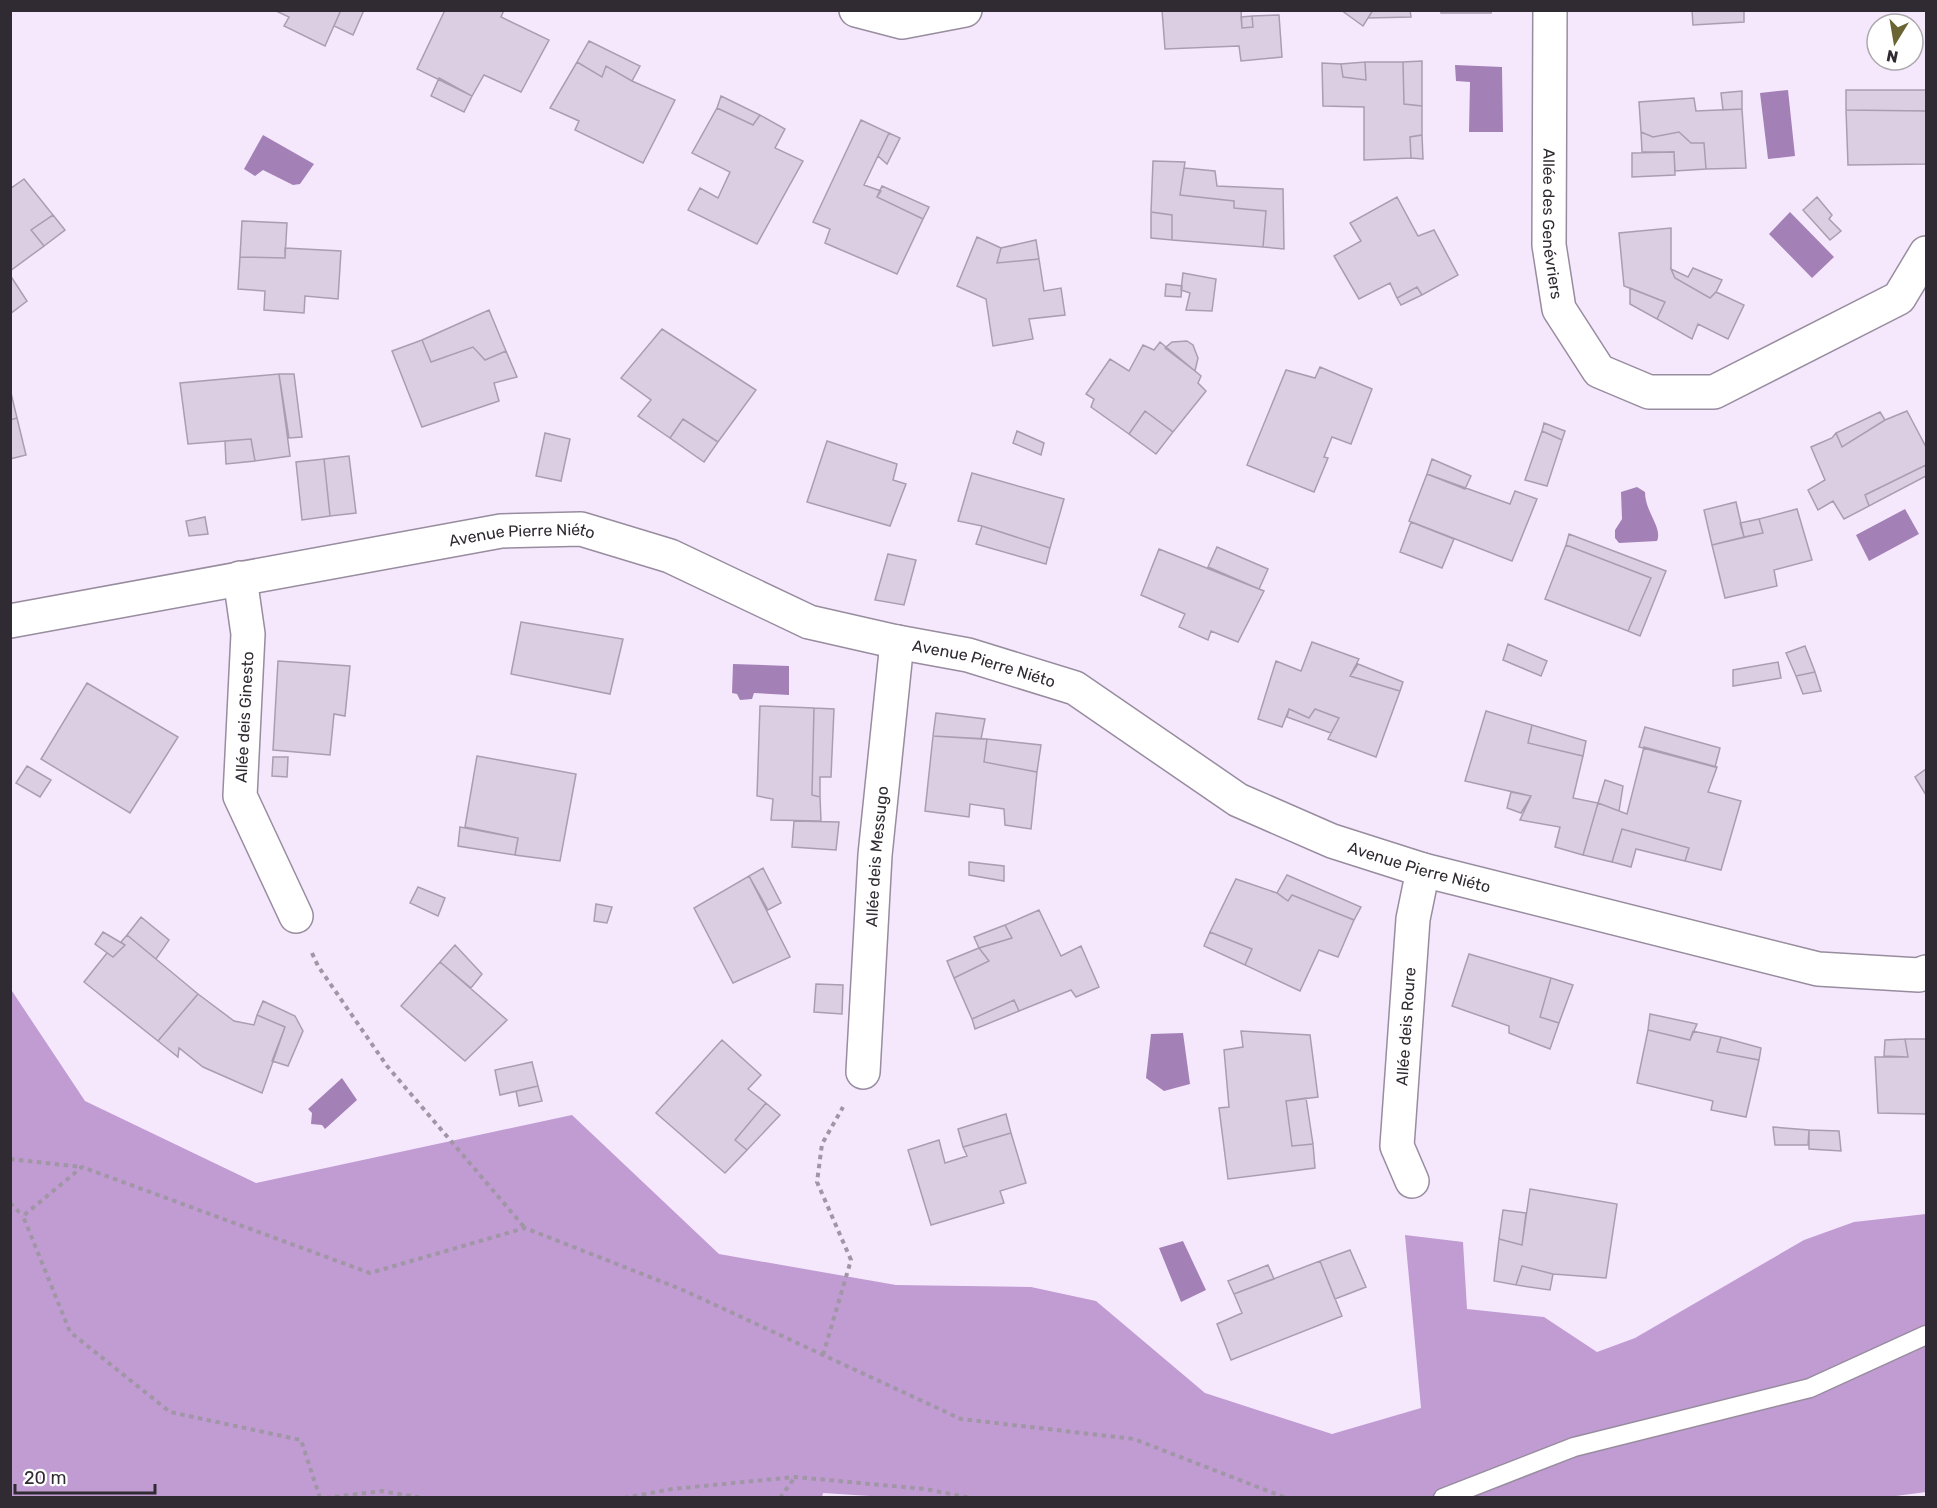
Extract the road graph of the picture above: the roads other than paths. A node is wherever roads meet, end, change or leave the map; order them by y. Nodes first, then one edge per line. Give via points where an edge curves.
1 (855, 10) edge
2 (965, 10) edge
3 (1550, 10) edge
4 (1926, 253) edge
5 (240, 578) junction
6 (10, 621) edge
7 (897, 642) junction
8 (1423, 870) junction
9 (297, 916) dead end
10 (1926, 972) edge
11 (863, 1072) dead end
12 (1412, 1181) dead end
13 (1926, 1335) edge
14 (1443, 1497) edge

1 - 2 street via 902,22
3 - 4 street, Allée des Genévriers via 1549,245 1559,309 1599,371 1649,392 1714,392 1899,298
5 - 6 street, Avenue Pierre Niéto
5 - 7 street, Avenue Pierre Niéto via 501,531 581,530 670,556 809,622
5 - 9 street, Allée deis Ginesto via 248,634 240,796
7 - 8 street, Avenue Pierre Niéto via 968,655 1075,688 1238,800 1332,842
7 - 11 street, Allée deis Messugo via 875,855
8 - 10 street, Avenue Pierre Niéto via 1818,969 1918,975
8 - 12 street, Allée deis Roure via 1413,919 1397,1146
13 - 14 lane via 1810,1388 1574,1447

